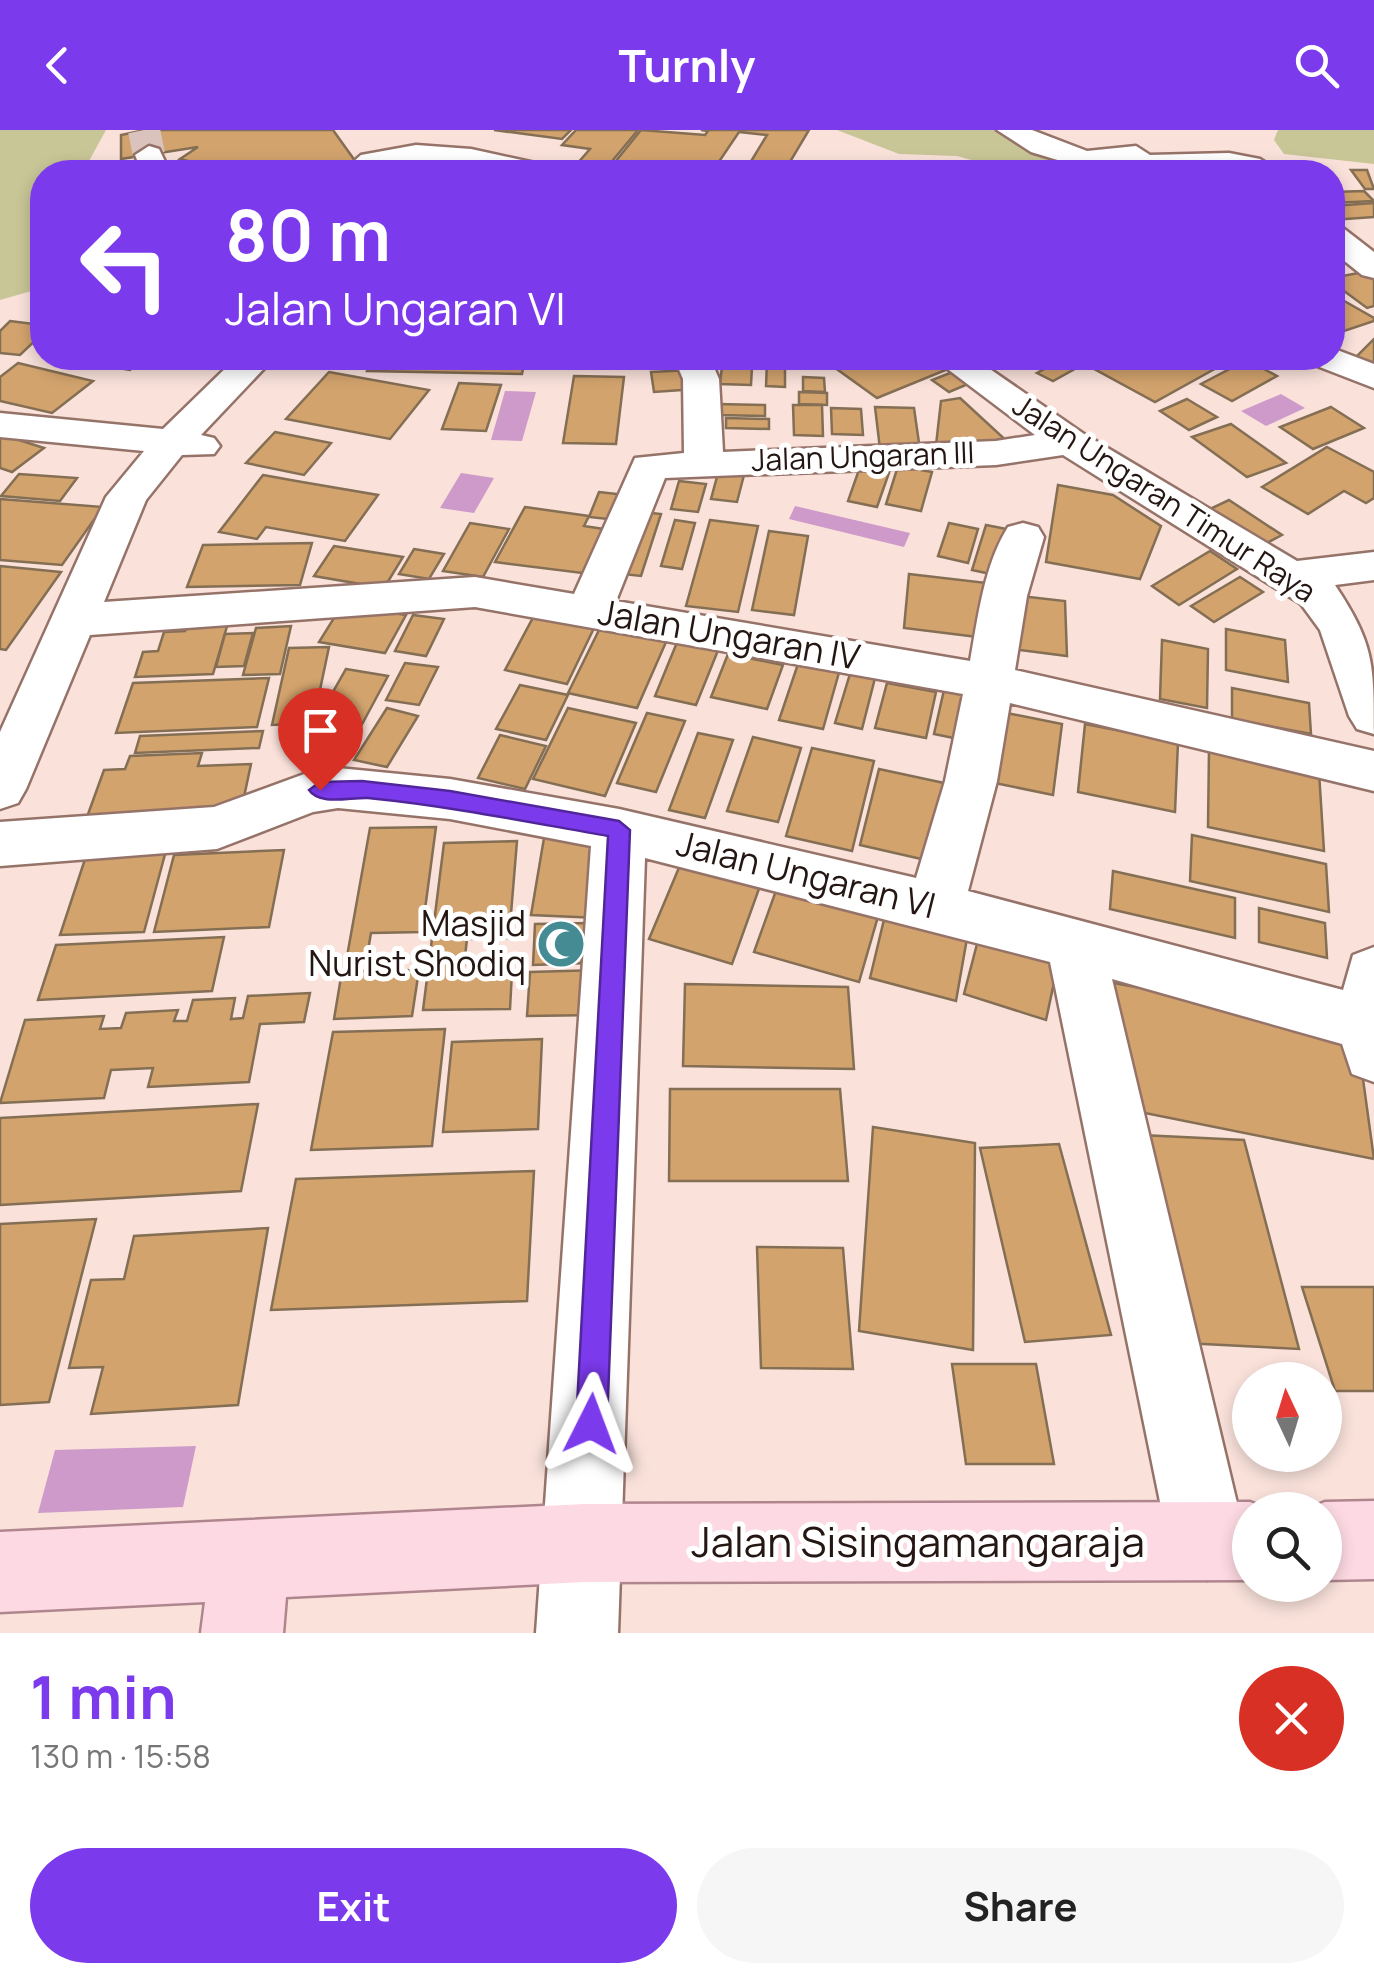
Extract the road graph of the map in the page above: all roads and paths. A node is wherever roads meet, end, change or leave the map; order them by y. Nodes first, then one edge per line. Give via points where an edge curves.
1 (1011, 130) edge
2 (1154, 130) edge
3 (370, 160) edge
4 (453, 160) edge
5 (1056, 160) edge
6 (1104, 160) edge
7 (1345, 245) edge
8 (1374, 268) edge
9 (1345, 365) edge
10 (264, 370) edge
11 (698, 370) edge
12 (968, 370) edge
13 (1374, 378) edge
14 (0, 425) edge
15 (1070, 442) junction
16 (190, 444) junction
17 (704, 462) junction
18 (1023, 537) dead end
19 (1374, 566) edge
20 (1292, 576) junction
21 (590, 610) junction
22 (74, 620) junction
23 (989, 681) junction
24 (1374, 716) edge
25 (1374, 770) edge
26 (0, 789) edge
27 (619, 830) junction
28 (0, 844) edge
29 (936, 906) junction
30 (1075, 946) junction
31 (1372, 1017) edge
32 (1342, 1540) edge
33 (1374, 1540) edge
34 (1229, 1541) edge
35 (586, 1543) junction
36 (0, 1572) edge
37 (245, 1596) edge
38 (577, 1633) edge

1 - 5 street
2 - 6 street via 1147,148 1134,156
3 - 4 street via 395,152
7 - 8 street
9 - 13 street
10 - 16 street
11 - 17 street
12 - 15 street, Jalan Ungaran Timur Raya
14 - 16 street
15 - 17 street, Jalan Ungaran III via 916,457
15 - 20 street, Jalan Ungaran Timur Raya
16 - 22 street via 158,493 117,521
17 - 21 street, Jalan Ungaran III via 644,472
18 - 23 street
19 - 20 street
20 - 24 street, Jalan Ungaran Timur Raya via 1317,593 1342,628
21 - 22 street, Jalan Ungaran IV via 439,592
21 - 23 street, Jalan Ungaran IV
22 - 26 street
23 - 25 street, Jalan Ungaran IV
23 - 29 street via 971,781
27 - 28 street, Jalan Ungaran VI via 530,810 338,788 306,793 217,828
27 - 29 street, Jalan Ungaran VI
27 - 35 street
29 - 30 street, Jalan Ungaran VI
30 - 31 street, Jalan Ungaran VI
30 - 34 street
32 - 33 main road
34 - 35 main road, Jalan Sisingamangaraja
35 - 37 main road, Jalan Sisingamangaraja
35 - 38 street
36 - 37 main road, Jalan Sisingamangaraja

